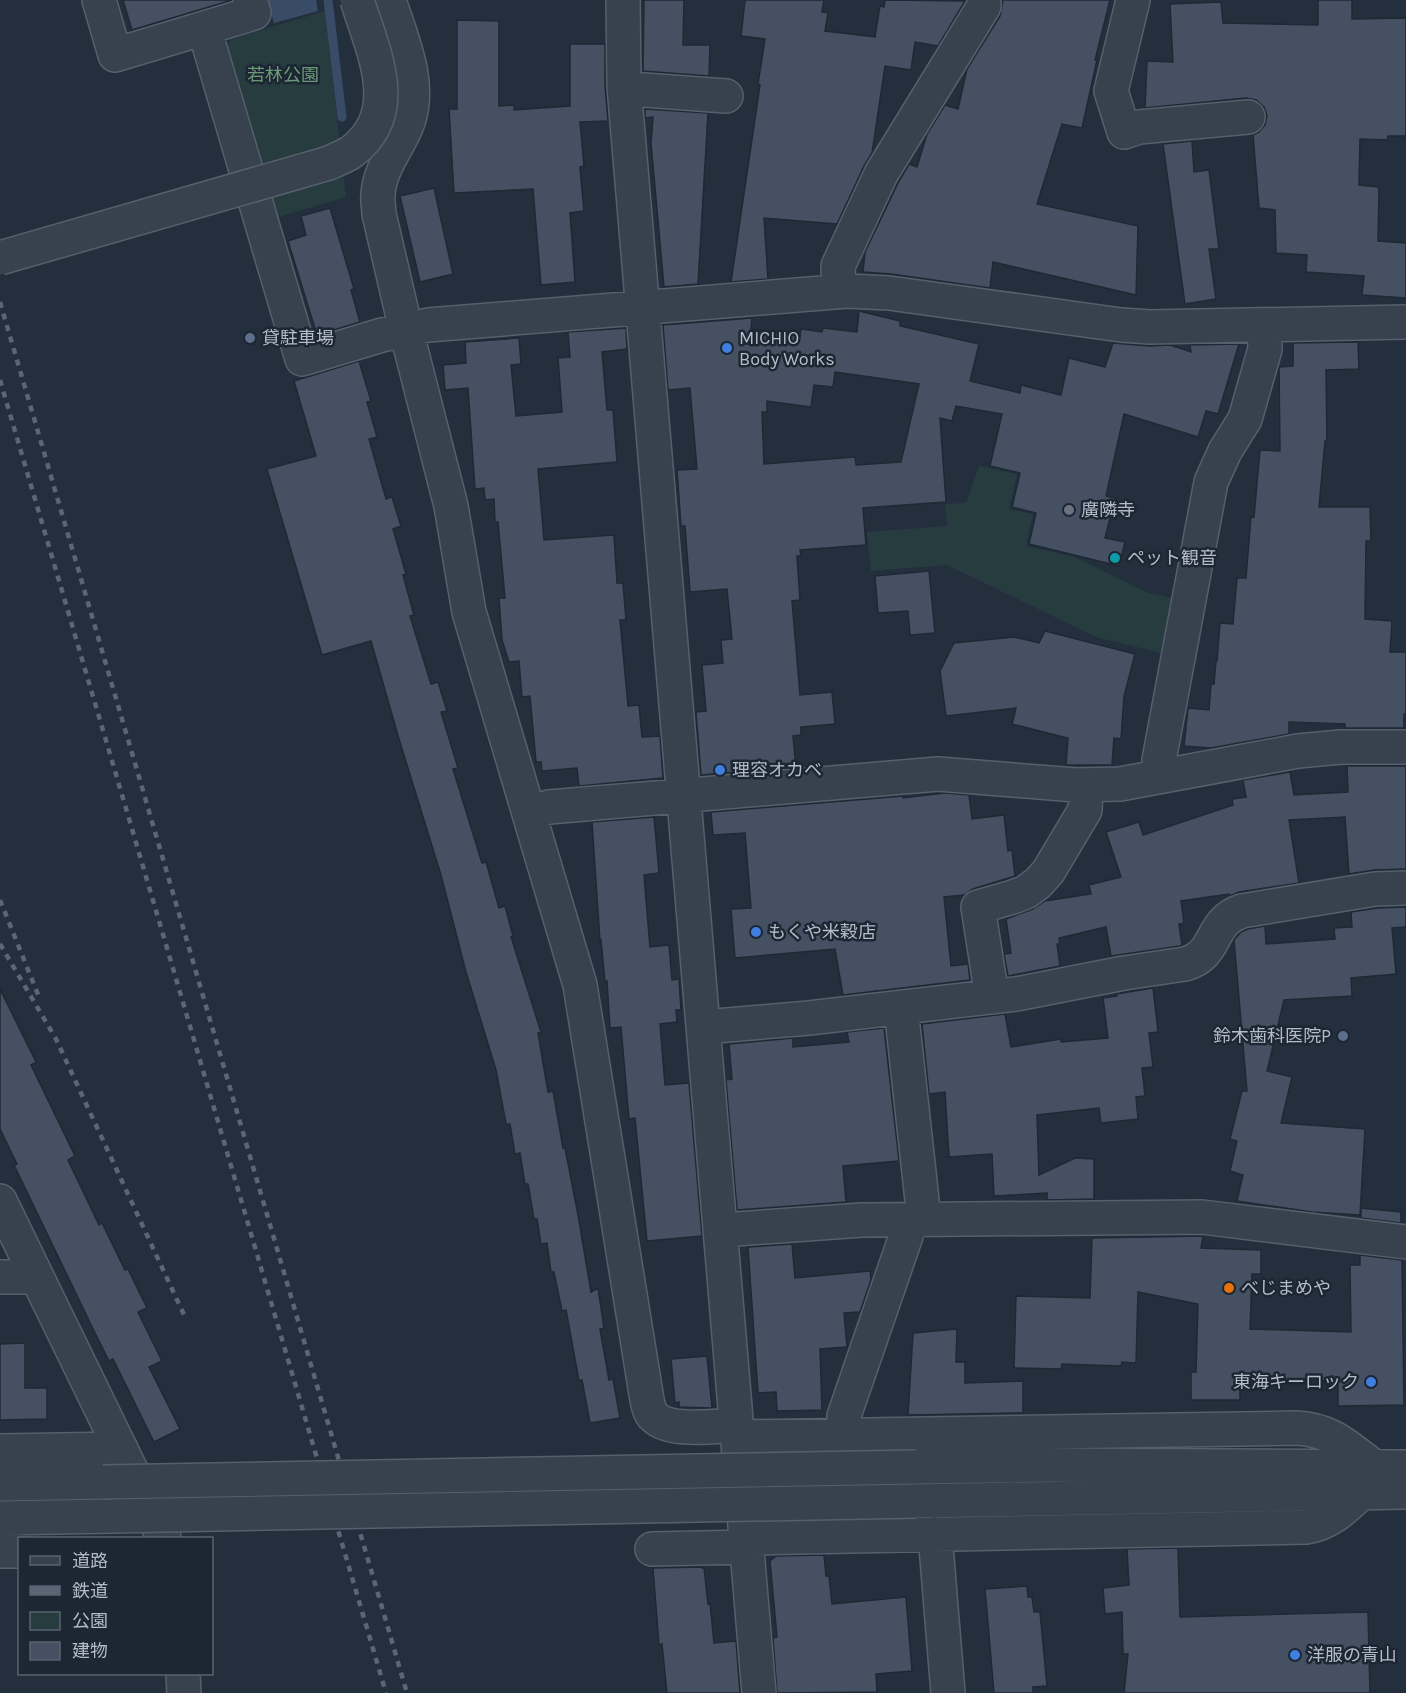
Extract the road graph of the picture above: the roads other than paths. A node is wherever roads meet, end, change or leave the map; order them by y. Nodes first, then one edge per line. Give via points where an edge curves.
1 (99, 0) edge
2 (250, 0) edge
3 (357, 0) edge
4 (389, 0) edge
5 (623, 0) edge
6 (984, 0) edge
7 (1132, 0) edge
8 (204, 28) junction
9 (625, 91) junction
10 (726, 96) dead end
11 (1248, 117) dead end
12 (0, 258) edge
13 (839, 291) junction
14 (643, 307) junction
15 (1406, 322) edge
16 (1264, 325) junction
17 (405, 330) junction
18 (1406, 747) edge
19 (1162, 776) junction
20 (1086, 786) junction
21 (684, 795) junction
22 (529, 813) junction
23 (1406, 888) edge
24 (992, 997) junction
25 (901, 1008) junction
26 (704, 1027) junction
27 (0, 1201) edge
28 (914, 1220) junction
29 (722, 1230) junction
30 (1406, 1242) edge
31 (37, 1276) junction
32 (0, 1277) edge
33 (738, 1431) junction
34 (844, 1436) junction
35 (121, 1449) junction
36 (0, 1451) edge
37 (1406, 1467) edge
38 (1368, 1480) junction
39 (0, 1484) edge
40 (1406, 1492) edge
41 (0, 1518) edge
42 (935, 1534) junction
43 (163, 1537) edge
44 (747, 1542) junction
45 (652, 1549) dead end
46 (0, 1551) edge
47 (18, 1551) edge
48 (183, 1675) edge
49 (184, 1693) edge
50 (759, 1693) edge
51 (948, 1693) edge

1 - 8 street via 115,55
2 - 8 street via 254,13
3 - 12 street, bridge via 382,84 381,105 375,124 348,154
4 - 17 street via 408,62 413,102 408,122 381,178 378,196
5 - 9 street
6 - 13 street via 984,6 881,174 838,266
7 - 11 street via 1111,91 1124,132 1139,127
8 - 17 street via 302,359
9 - 10 street
9 - 14 street
13 - 14 street
13 - 16 street via 889,293 1136,326
14 - 17 street
14 - 21 street
15 - 16 street
16 - 19 street via 1265,349 1245,419 1211,482 1160,760
17 - 22 street via 451,506 469,612
18 - 19 street via 1298,751
19 - 20 street
20 - 21 street via 938,774
20 - 24 street via 1085,810 1048,872 1026,892 978,907
21 - 22 street via 549,807
21 - 26 street
22 - 33 street via 580,986 651,1414 662,1423 676,1426
23 - 24 street via 1374,889 1242,911 1225,920 1203,956 1194,962
24 - 25 street
25 - 26 street
25 - 28 street via 922,1200
26 - 29 street
27 - 31 street
28 - 29 street
28 - 30 street via 1202,1216
28 - 34 street via 844,1416
29 - 33 street
31 - 32 street
31 - 35 street
33 - 34 street
33 - 44 street
34 - 38 street via 1303,1428 1334,1437
35 - 36 street
35 - 43 street
37 - 38 street
38 - 39 street, bridge via 1055,1465
38 - 40 street
38 - 41 street, bridge via 916,1501
38 - 42 street via 1329,1520 1306,1527
42 - 44 street
42 - 51 street
44 - 45 street
44 - 50 street
46 - 47 street
48 - 49 street

